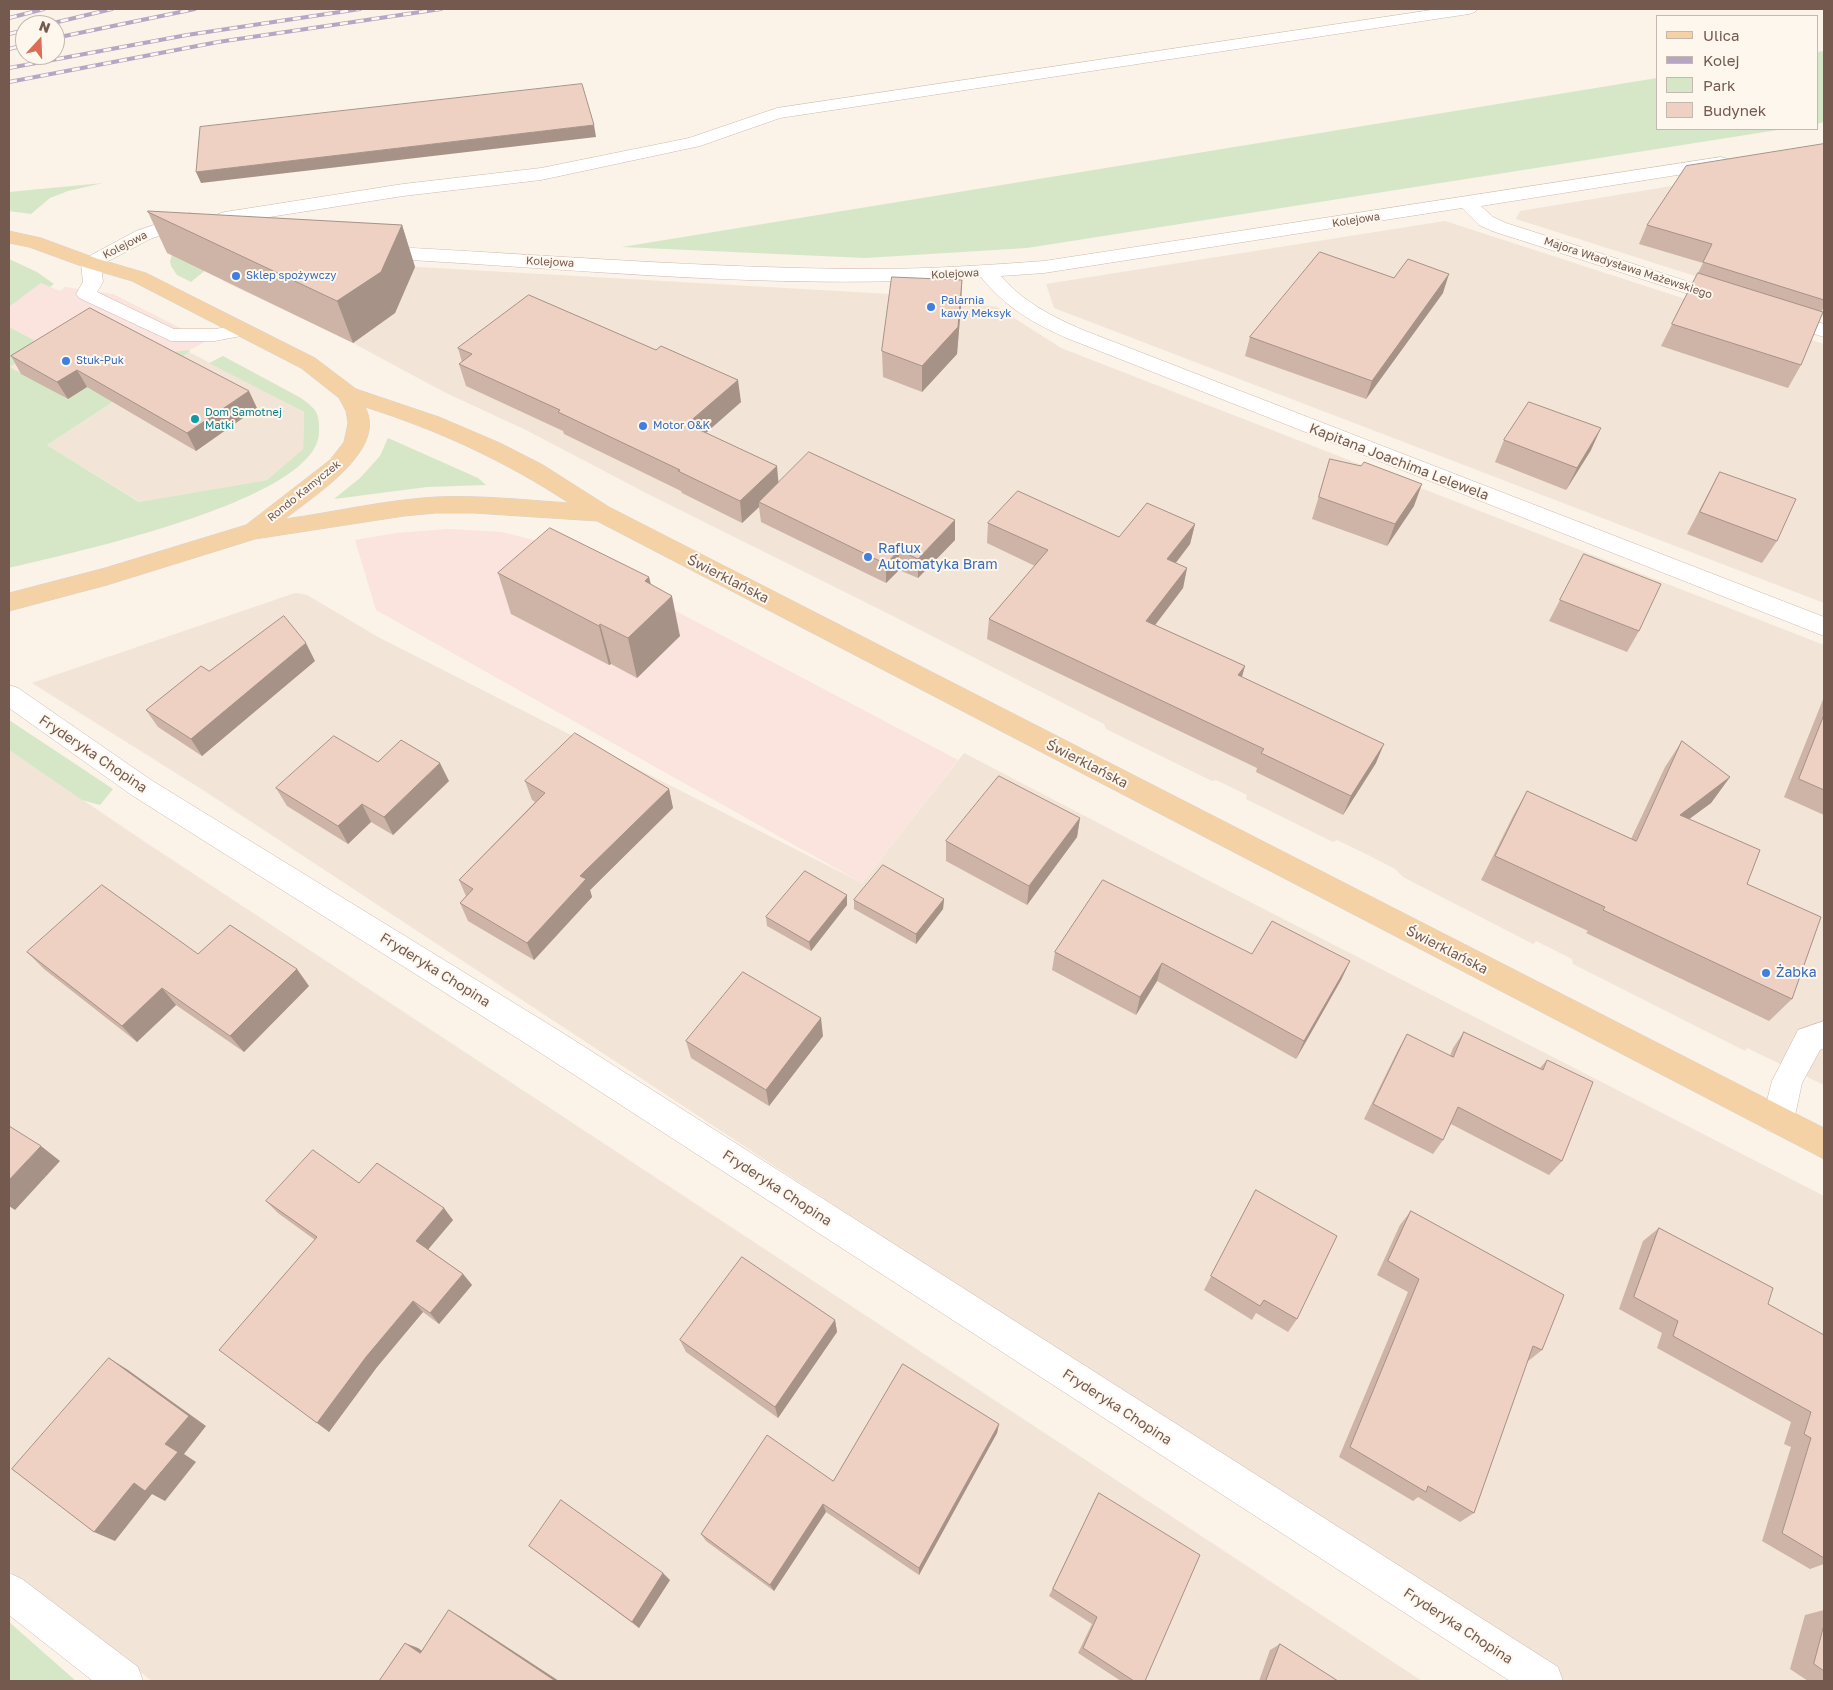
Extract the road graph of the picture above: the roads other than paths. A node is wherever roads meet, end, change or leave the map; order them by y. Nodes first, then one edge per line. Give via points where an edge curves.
1 (1470, 9) edge
2 (1736, 160) edge
3 (1467, 203) junction
4 (225, 218) junction
5 (270, 230) edge
6 (9, 238) edge
7 (351, 250) edge
8 (91, 263) junction
9 (988, 273) junction
10 (1739, 304) edge
11 (1768, 313) edge
12 (244, 330) junction
13 (1824, 331) edge
14 (348, 394) junction
15 (600, 513) junction
16 (254, 531) junction
17 (9, 602) edge
18 (1824, 627) edge
19 (9, 695) edge
20 (1824, 1034) edge
21 (1778, 1120) junction
22 (1824, 1144) edge
23 (9, 1592) edge
24 (124, 1681) edge
25 (1544, 1681) edge

1 - 4 street via 776,113 694,142 541,174 403,190
2 - 3 street, Kolejowa
3 - 9 street, Kolejowa
3 - 10 street, Majora Władysława Mażewskiego via 1486,221 1499,227
4 - 5 street, Kolejowa
4 - 8 street, Kolejowa via 209,216 182,220 130,241
6 - 8 main road, Rondo Kamyczek via 34,242
7 - 9 street, Kolejowa via 651,268 872,276
8 - 12 main road, Rondo Kamyczek via 139,277
8 - 12 street via 93,282 86,294 171,335 215,335
9 - 18 street, Kapitana Joachima Lelewela via 1003,292 1022,306 1045,320 1109,348
11 - 13 street
12 - 14 main road, Rondo Kamyczek via 308,363
14 - 15 main road, Świerklańska via 455,432 513,458
14 - 16 main road, Rondo Kamyczek via 359,423 355,443 348,454 327,476
15 - 16 main road via 436,505
15 - 21 main road, Świerklańska
16 - 17 main road, Rondo Kamyczek
19 - 25 street, Fryderyka Chopina via 142,788 547,1040
20 - 21 street via 1809,1040 1791,1073
21 - 22 main road, Świerklańska
23 - 24 street

